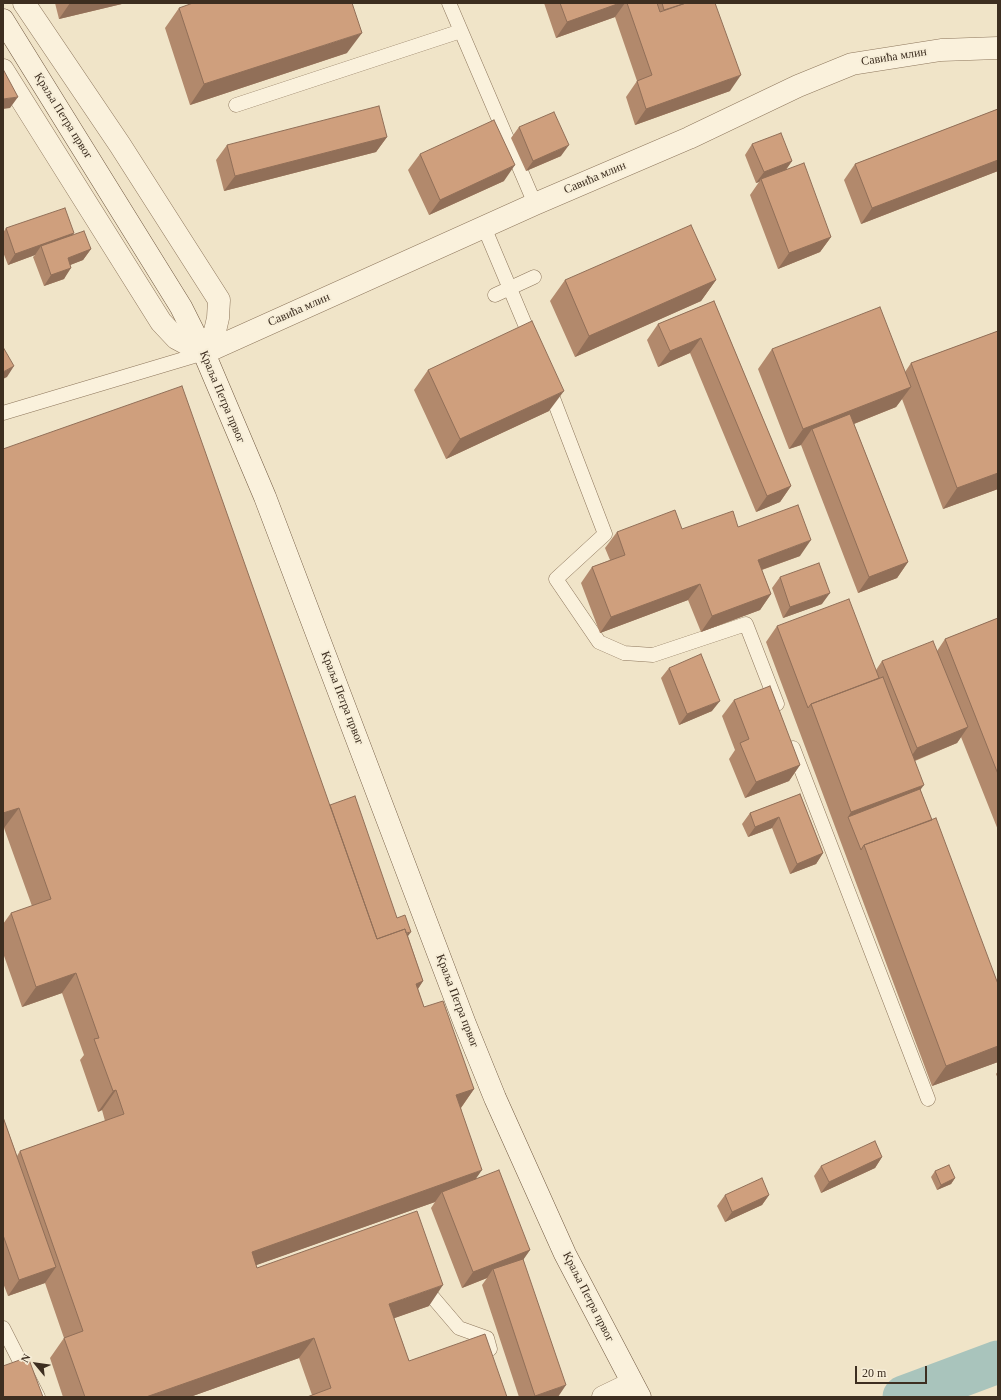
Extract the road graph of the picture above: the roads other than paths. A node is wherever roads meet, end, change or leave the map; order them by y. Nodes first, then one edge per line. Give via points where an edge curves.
1 (24, 3) edge
2 (449, 3) edge
3 (3, 20) edge
4 (461, 31) junction
5 (998, 48) edge
6 (3, 70) edge
7 (236, 105) dead end
8 (535, 204) junction
9 (484, 227) junction
10 (534, 277) dead end
11 (510, 288) junction
12 (495, 295) dead end
13 (536, 352) edge
14 (204, 353) junction
15 (544, 374) edge
16 (3, 413) edge
17 (783, 720) edge
18 (788, 735) edge
19 (928, 1099) dead end
20 (430, 1294) edge
21 (3, 1328) edge
22 (494, 1360) edge
23 (636, 1390) edge
24 (38, 1397) edge
25 (603, 1397) edge

1 - 14 street via 120,145 219,300 215,331
2 - 4 lane
3 - 14 street, Краља Петра првог via 181,307
4 - 7 lane
4 - 8 lane
5 - 8 street, Савића млин via 941,50 852,64
6 - 14 street via 161,322 176,338
8 - 9 street, Савића млин
9 - 11 lane
9 - 14 street, Савића млин
10 - 11 lane
11 - 12 lane
11 - 13 lane
14 - 16 lane
14 - 23 street, Краља Петра првог via 268,504 462,1017 498,1104 565,1254
15 - 17 lane via 604,534 556,579 599,642 624,653 653,654 746,624
18 - 19 lane
20 - 22 lane via 459,1328 487,1338
21 - 24 lane
23 - 25 street

